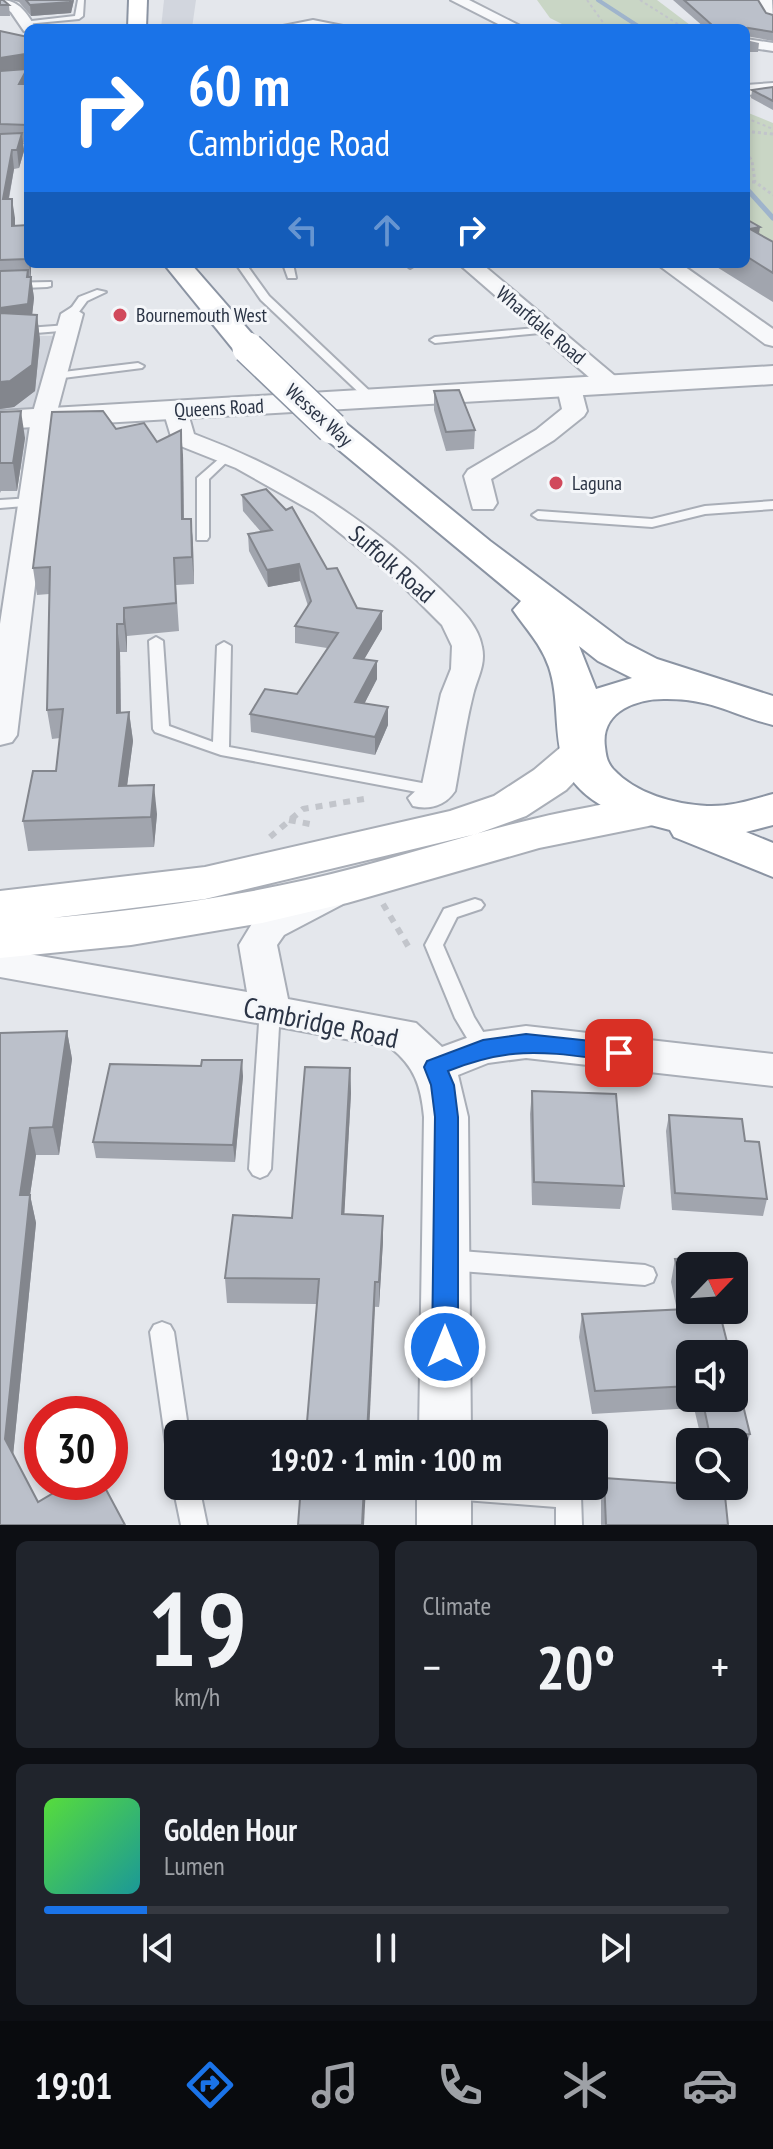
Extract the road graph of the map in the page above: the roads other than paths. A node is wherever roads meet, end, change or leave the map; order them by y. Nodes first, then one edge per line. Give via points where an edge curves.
1 (2, 0) edge
2 (81, 0) edge
3 (138, 0) edge
4 (458, 5) edge
5 (27, 24) edge
6 (35, 24) edge
7 (137, 24) edge
8 (507, 24) edge
9 (750, 44) edge
10 (773, 47) edge
11 (773, 88) edge
12 (750, 90) edge
13 (24, 146) edge
14 (0, 147) edge
15 (180, 268) edge
16 (244, 268) edge
17 (289, 268) edge
18 (474, 268) edge
19 (673, 268) edge
20 (292, 276) dead end
21 (47, 284) dead end
22 (0, 286) edge
23 (101, 292) dead end
24 (70, 321) junction
25 (547, 330) junction
26 (0, 333) edge
27 (773, 339) edge
28 (435, 340) dead end
29 (138, 366) dead end
30 (773, 373) edge
31 (55, 376) junction
32 (613, 386) junction
33 (569, 388) junction
34 (373, 400) junction
35 (175, 410) junction
36 (43, 419) junction
37 (0, 420) edge
38 (228, 455) junction
39 (32, 502) junction
40 (483, 503) dead end
41 (0, 504) edge
42 (773, 505) edge
43 (538, 515) dead end
44 (202, 537) dead end
45 (477, 549) junction
46 (156, 641) dead end
47 (224, 646) dead end
48 (708, 687) junction
49 (773, 712) edge
50 (0, 735) edge
51 (582, 743) junction
52 (221, 750) junction
53 (432, 794) joint
54 (773, 809) edge
55 (659, 814) junction
56 (773, 861) edge
57 (344, 888) junction
58 (475, 905) dead end
59 (0, 908) edge
60 (0, 940) edge
61 (0, 963) edge
62 (270, 1009) junction
63 (483, 1048) junction
64 (435, 1067) junction
65 (773, 1070) edge
66 (260, 1169) dead end
67 (446, 1259) junction
68 (645, 1275) dead end
69 (162, 1332) dead end
70 (175, 1420) edge
71 (445, 1420) edge
72 (189, 1500) edge
73 (444, 1500) edge
74 (568, 1500) edge
75 (194, 1525) edge
76 (444, 1525) edge
77 (569, 1525) edge

1 - 5 street
2 - 6 lane via 77,18
3 - 7 main road
4 - 8 street
9 - 10 street
11 - 12 street
13 - 14 lane
15 - 45 main road, Wessex Way, bridge via 248,348 332,428
16 - 34 lane via 265,298
17 - 20 lane
18 - 25 street, Wharfdale Road
19 - 27 street
21 - 22 lane
23 - 24 lane via 83,299
24 - 26 lane
24 - 31 street
25 - 28 lane
25 - 32 street, Wharfdale Road
29 - 31 lane
30 - 32 street, Queens Road
31 - 36 street
32 - 33 street, Queens Road
33 - 34 street, Queens Road
33 - 40 street via 575,411 477,476
34 - 35 street, Queens Road
35 - 36 street, Queens Road
35 - 38 street, Suffolk Road via 182,438
36 - 37 street, Queens Road
36 - 39 street
38 - 44 lane via 203,478
38 - 53 street, Suffolk Road via 324,506 402,569 455,621 467,646 467,669
39 - 41 lane
39 - 50 street
42 - 43 lane via 705,510 652,523
45 - 48 main road, Wessex Way via 612,652 643,668
45 - 51 main road, Wessex Way via 563,648 576,688
46 - 52 lane via 161,729
47 - 52 lane
48 - 49 main road
48 - 51 main road via 661,686 620,696 599,708
51 - 55 main road via 598,779 631,803
51 - 59 main road via 550,780 510,806 460,823 205,883
52 - 53 lane
54 - 55 main road via 724,821
55 - 56 main road
55 - 57 main road via 561,825
57 - 60 main road via 139,925
57 - 62 street via 270,926 258,945
58 - 63 lane via 450,913 434,945
61 - 62 street, Cambridge Road
62 - 64 street, Cambridge Road via 401,1034 423,1049
62 - 66 lane
63 - 64 street
63 - 65 street via 526,1042
64 - 67 street via 446,1117
67 - 68 lane
67 - 71 street
69 - 70 lane
72 - 75 lane
73 - 76 street
74 - 77 lane

